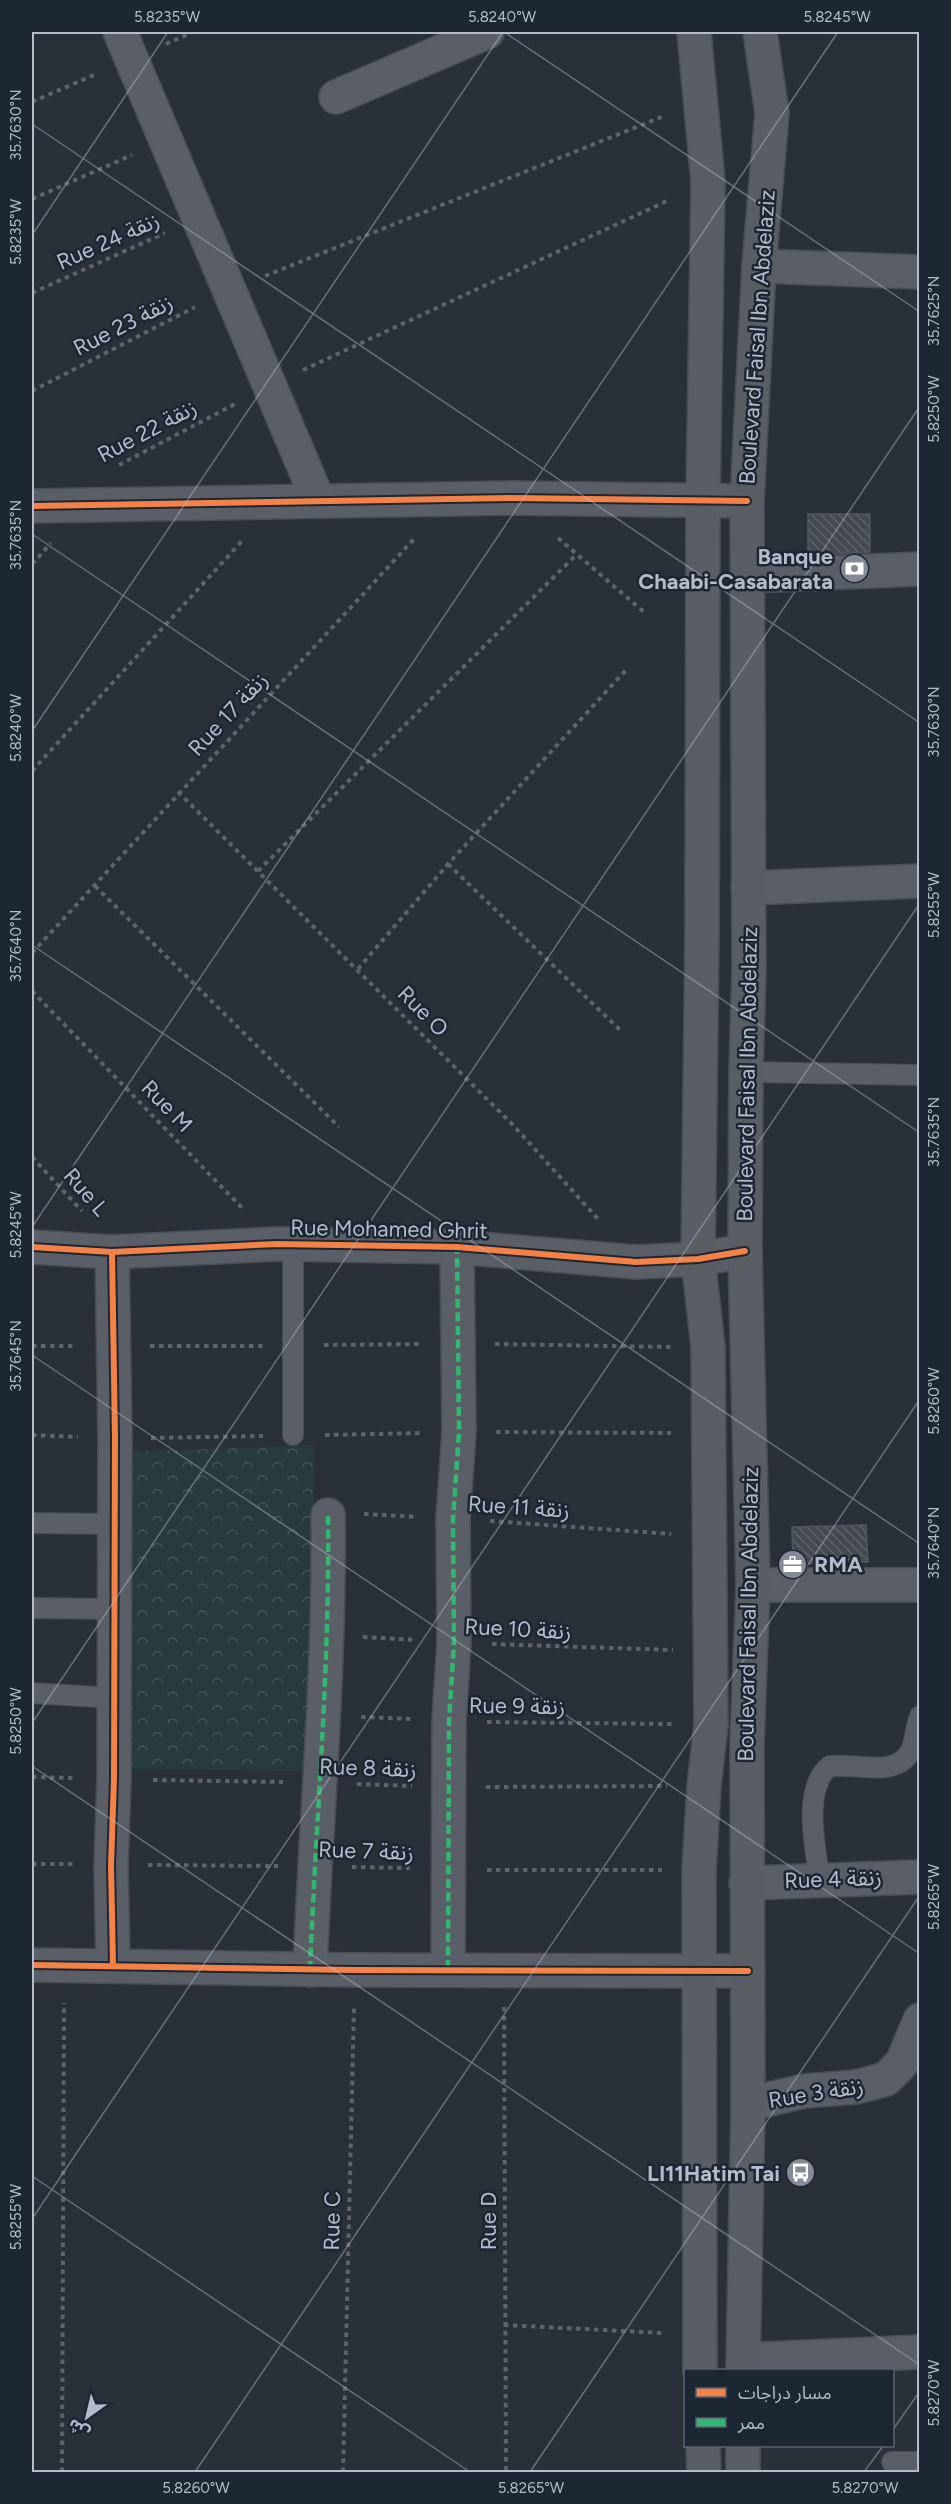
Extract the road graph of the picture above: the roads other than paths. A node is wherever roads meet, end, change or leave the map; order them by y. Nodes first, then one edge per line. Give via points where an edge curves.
1 (487, 32) edge
2 (694, 32) edge
3 (760, 32) edge
4 (126, 45) edge
5 (336, 97) dead end
6 (759, 266) junction
7 (920, 272) edge
8 (318, 500) junction
9 (703, 501) junction
10 (747, 501) junction
11 (32, 506) edge
12 (920, 570) edge
13 (749, 576) junction
14 (920, 881) edge
15 (748, 888) junction
16 (746, 1072) junction
17 (920, 1075) edge
18 (285, 1244) junction
19 (32, 1247) edge
20 (457, 1247) junction
21 (745, 1251) junction
22 (112, 1252) junction
23 (698, 1259) junction
24 (293, 1435) road end
25 (328, 1515) road end
26 (32, 1523) edge
27 (115, 1524) junction
28 (753, 1585) junction
29 (920, 1585) edge
30 (32, 1608) edge
31 (113, 1609) junction
32 (32, 1694) edge
33 (114, 1698) junction
34 (920, 1716) edge
35 (920, 1877) edge
36 (820, 1879) junction
37 (746, 1883) junction
38 (32, 1965) edge
39 (113, 1965) junction
40 (448, 1969) junction
41 (310, 1970) junction
42 (698, 1970) junction
43 (748, 1971) junction
44 (920, 2020) edge
45 (748, 2104) junction
46 (920, 2352) edge
47 (743, 2365) edge
48 (700, 2369) edge
49 (703, 2447) edge
50 (743, 2447) edge
51 (892, 2462) dead end
52 (920, 2462) edge
53 (704, 2472) edge
54 (743, 2472) edge

1 - 5 street
2 - 9 main road, Boulevard Faisal Ibn Abdelaziz via 708,182
3 - 6 main road, Boulevard Faisal Ibn Abdelaziz via 772,112
4 - 8 street
6 - 7 street
6 - 10 main road, Boulevard Faisal Ibn Abdelaziz
8 - 9 street
8 - 11 street
9 - 10 street
9 - 23 main road, Boulevard Faisal Ibn Abdelaziz
10 - 13 main road, Boulevard Faisal Ibn Abdelaziz
12 - 13 street
13 - 15 main road, Boulevard Faisal Ibn Abdelaziz
14 - 15 street
15 - 16 main road, Boulevard Faisal Ibn Abdelaziz
16 - 17 lane
16 - 21 main road, Boulevard Faisal Ibn Abdelaziz
18 - 20 street, Rue Mohamed Ghrit
18 - 22 street, Rue Mohamed Ghrit
18 - 24 lane via 294,1346
19 - 22 street, Rue Mohamed Ghrit
20 - 23 street, Rue Mohamed Ghrit via 636,1262
20 - 40 street via 459,1432 453,1520
21 - 23 street, Rue Mohamed Ghrit
21 - 28 main road, Boulevard Faisal Ibn Abdelaziz
22 - 27 street
23 - 42 main road, Boulevard Faisal Ibn Abdelaziz via 708,1347 711,1725 699,1870
25 - 41 street via 329,1569
26 - 27 lane
27 - 31 street
28 - 29 street
28 - 37 main road, Boulevard Faisal Ibn Abdelaziz
30 - 31 lane
31 - 33 street
32 - 33 lane
33 - 39 street
34 - 36 lane via 913,1746 900,1764 830,1766 816,1783 813,1832
35 - 36 street, Rue 4 زنقة
36 - 37 street, Rue 4 زنقة
37 - 43 main road, Boulevard Faisal Ibn Abdelaziz
38 - 39 street
39 - 41 street
40 - 41 street
40 - 42 street
42 - 43 street
42 - 48 main road, Boulevard Faisal Ibn Abdelaziz
43 - 45 main road, Boulevard Faisal Ibn Abdelaziz
44 - 45 street, Rue 3 زنقة via 902,2063 886,2079 856,2088 804,2091
45 - 47 main road, Boulevard Faisal Ibn Abdelaziz
46 - 47 street
49 - 53 main road
50 - 54 main road
51 - 52 lane

